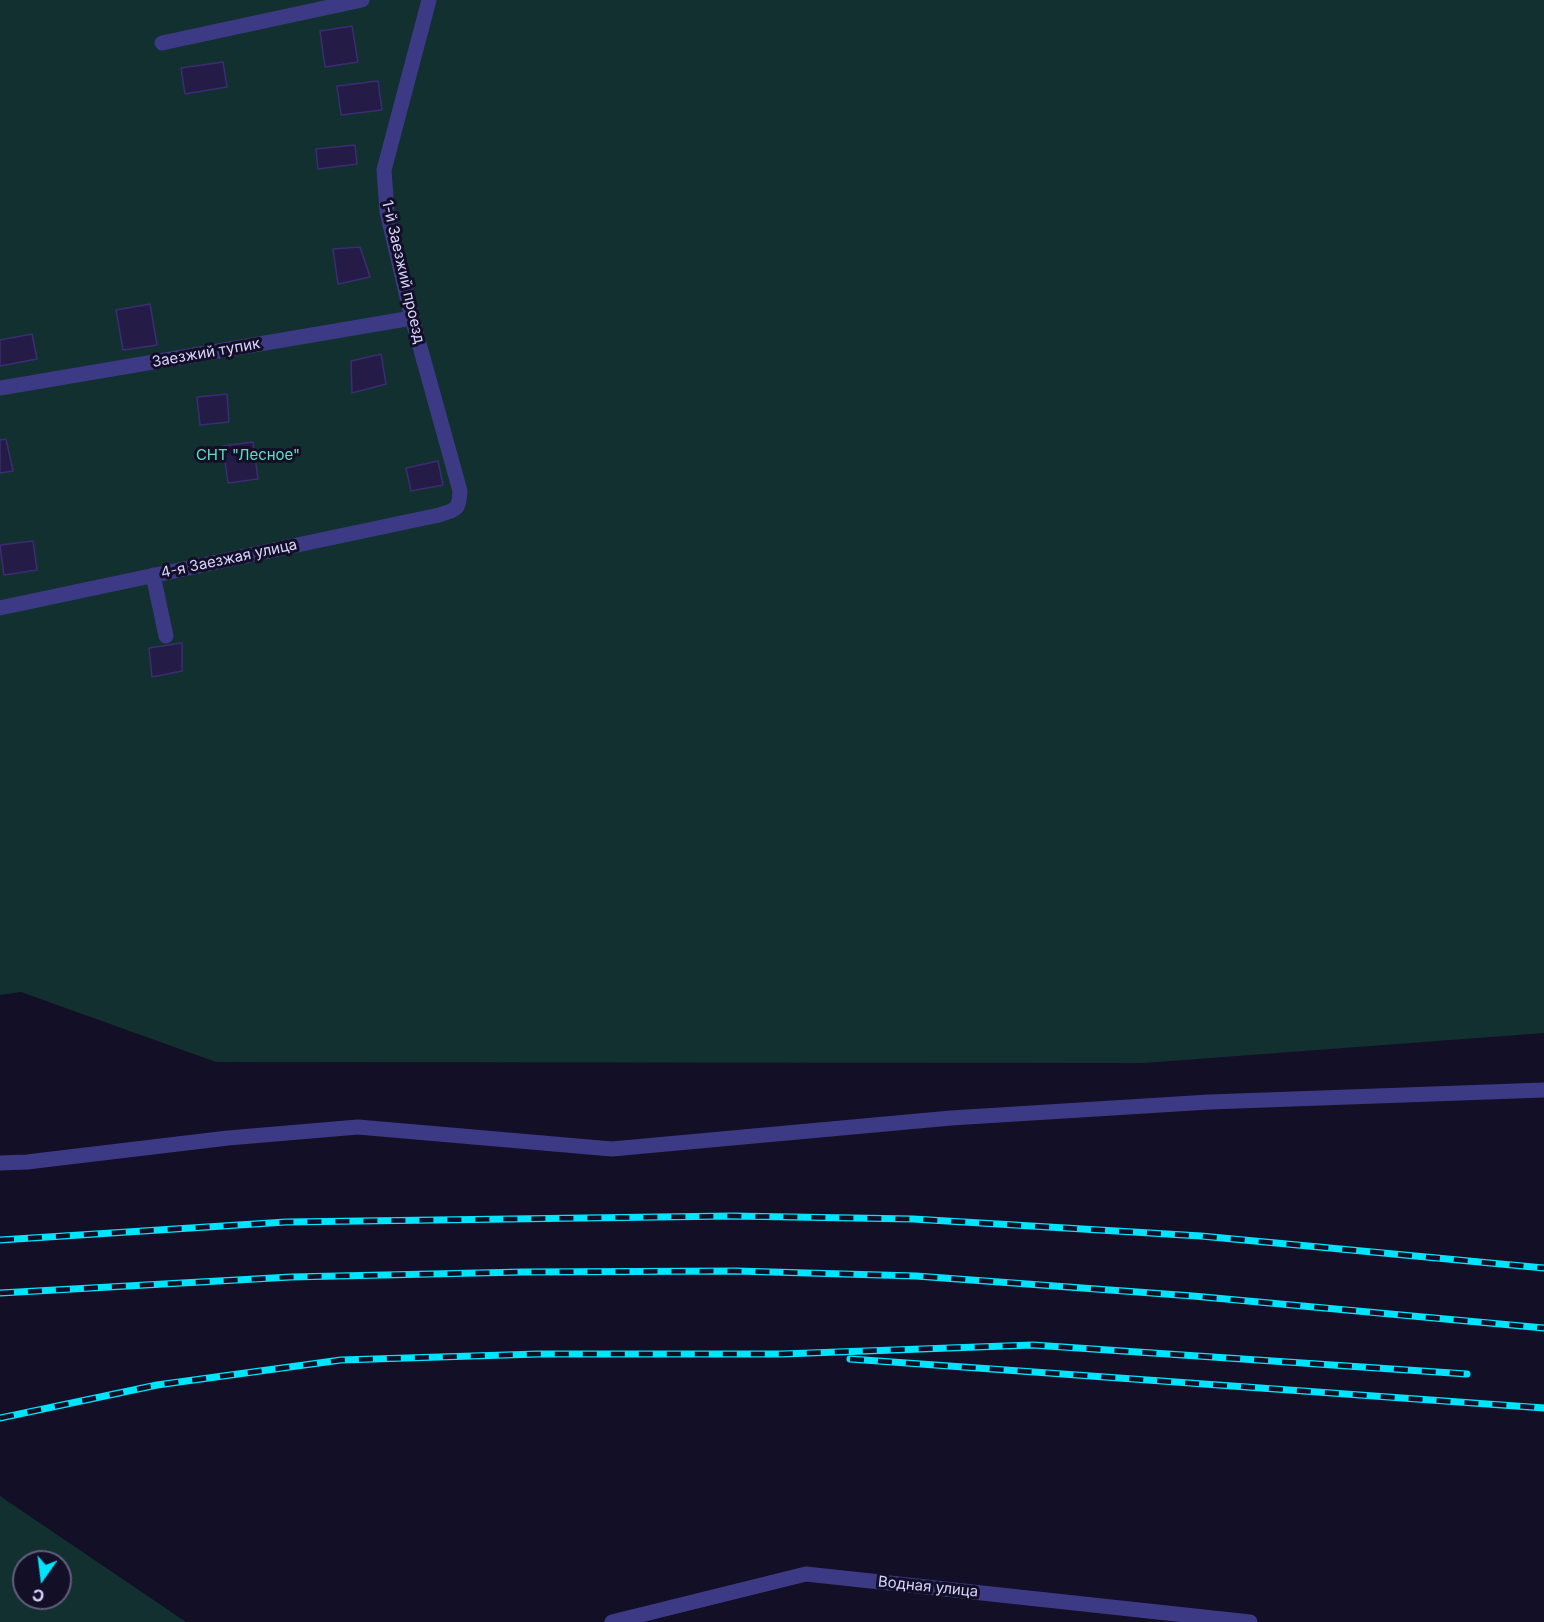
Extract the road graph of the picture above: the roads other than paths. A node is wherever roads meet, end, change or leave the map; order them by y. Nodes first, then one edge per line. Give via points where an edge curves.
1 (362, 0) edge
2 (429, 0) edge
3 (162, 43) dead end
4 (412, 318) junction
5 (0, 388) edge
6 (457, 507) joint
7 (153, 575) junction
8 (0, 608) edge
9 (166, 636) dead end
10 (1544, 1090) edge
11 (0, 1163) edge
12 (612, 1622) edge
13 (1250, 1622) edge

1 - 3 street
2 - 4 street, 1-й Заезжий проезд via 384,170 387,212
4 - 5 street, Заезжий тупик
4 - 6 street, 1-й Заезжий проезд via 460,491
6 - 7 street, 4-я Заезжая улица via 440,515
7 - 8 street, 4-я Заезжая улица
7 - 9 street
10 - 11 street via 1209,1102 951,1118 612,1149 358,1127
12 - 13 street, Водная улица via 806,1574

